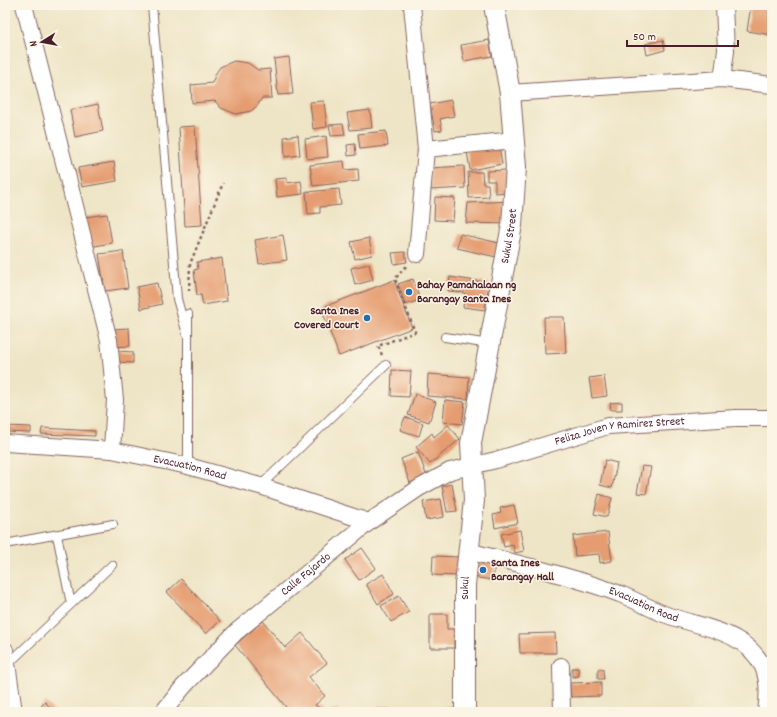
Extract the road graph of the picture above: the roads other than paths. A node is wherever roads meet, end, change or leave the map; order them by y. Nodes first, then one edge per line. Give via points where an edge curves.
1 (24, 5) edge
2 (152, 5) edge
3 (412, 5) edge
4 (494, 5) edge
5 (724, 5) edge
6 (722, 79) junction
7 (772, 85) edge
8 (510, 93) junction
9 (515, 140) junction
10 (426, 149) junction
11 (417, 254) road end
12 (188, 314) road end
13 (187, 334) junction
14 (445, 337) dead end
15 (490, 344) junction
16 (386, 365) road end
17 (772, 418) edge
18 (5, 443) edge
19 (112, 450) junction
20 (472, 465) junction
21 (188, 466) junction
22 (260, 486) junction
23 (369, 522) junction
24 (113, 524) dead end
25 (57, 535) junction
26 (5, 544) edge
27 (468, 551) junction
28 (112, 566) dead end
29 (71, 604) junction
30 (6, 657) edge
31 (561, 666) dead end
32 (14, 712) edge
33 (163, 712) edge
34 (465, 712) edge
35 (562, 712) edge
36 (766, 712) edge

1 - 19 street via 109,340 115,400
2 - 13 lane via 177,299
3 - 10 street
4 - 8 street, Sukul Street
5 - 6 street via 726,51
6 - 7 street
6 - 8 street
8 - 9 street, Sukul Street
9 - 10 street
9 - 15 street, Sukul Street via 512,226
10 - 11 street
12 - 13 lane
13 - 21 lane
14 - 15 lane
15 - 20 street, Sukul Street via 471,443
16 - 22 lane
17 - 20 street, Feliza Joven Y Ramirez Street via 608,426
18 - 19 street, Evacuation Road
19 - 21 street, Evacuation Road
20 - 23 street, Calle Fajardo via 435,478
20 - 27 street, Sukul via 474,500
21 - 22 street, Evacuation Road
22 - 23 street, Evacuation Road
23 - 33 street, Calle Fajardo via 236,632 184,686
24 - 25 lane
25 - 26 lane
25 - 29 lane
27 - 34 street, Sukul via 465,585
27 - 36 street, Evacuation Road via 558,574 620,594 664,614 730,635 745,646 763,667 767,682
28 - 29 lane
29 - 30 lane
30 - 32 street
31 - 35 street

